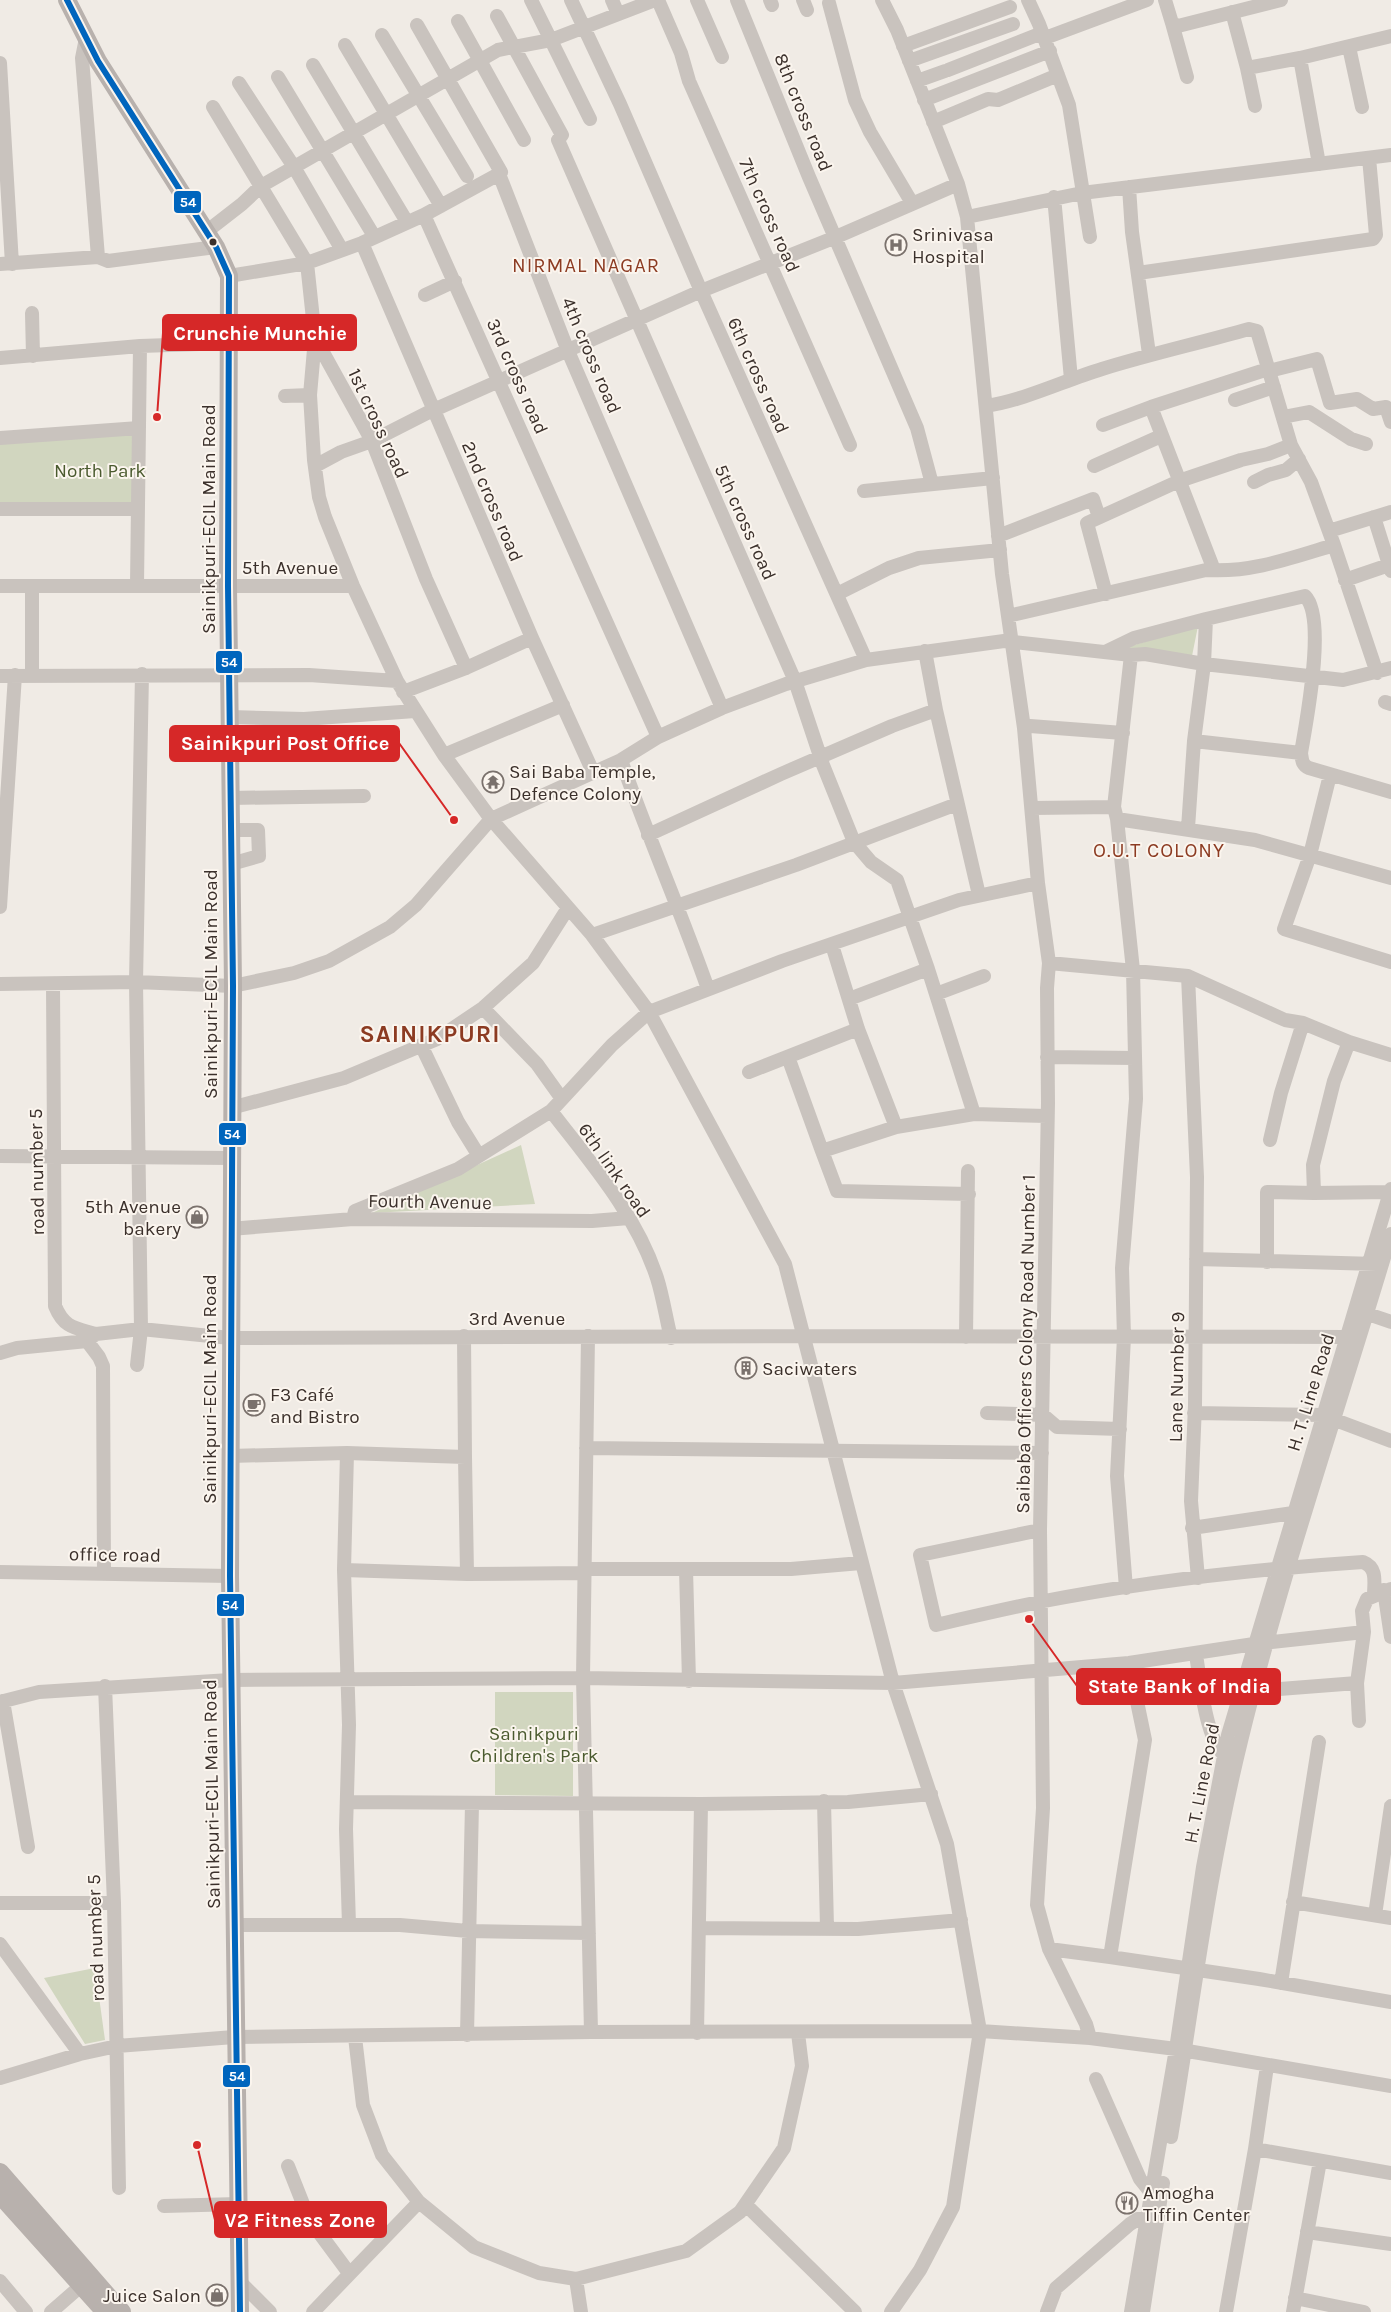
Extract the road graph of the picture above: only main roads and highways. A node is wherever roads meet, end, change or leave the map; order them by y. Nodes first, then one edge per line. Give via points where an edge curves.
1 (67, 0) edge
2 (0, 2172) edge
3 (0, 2195) edge
4 (105, 2312) edge
5 (122, 2312) edge
6 (240, 2312) edge

1 - 6 main road, Sainikpuri-ECIL Main Road via 86,38 211,240 229,276 228,586 233,986 230,1680
2 - 5 main road
3 - 4 main road

